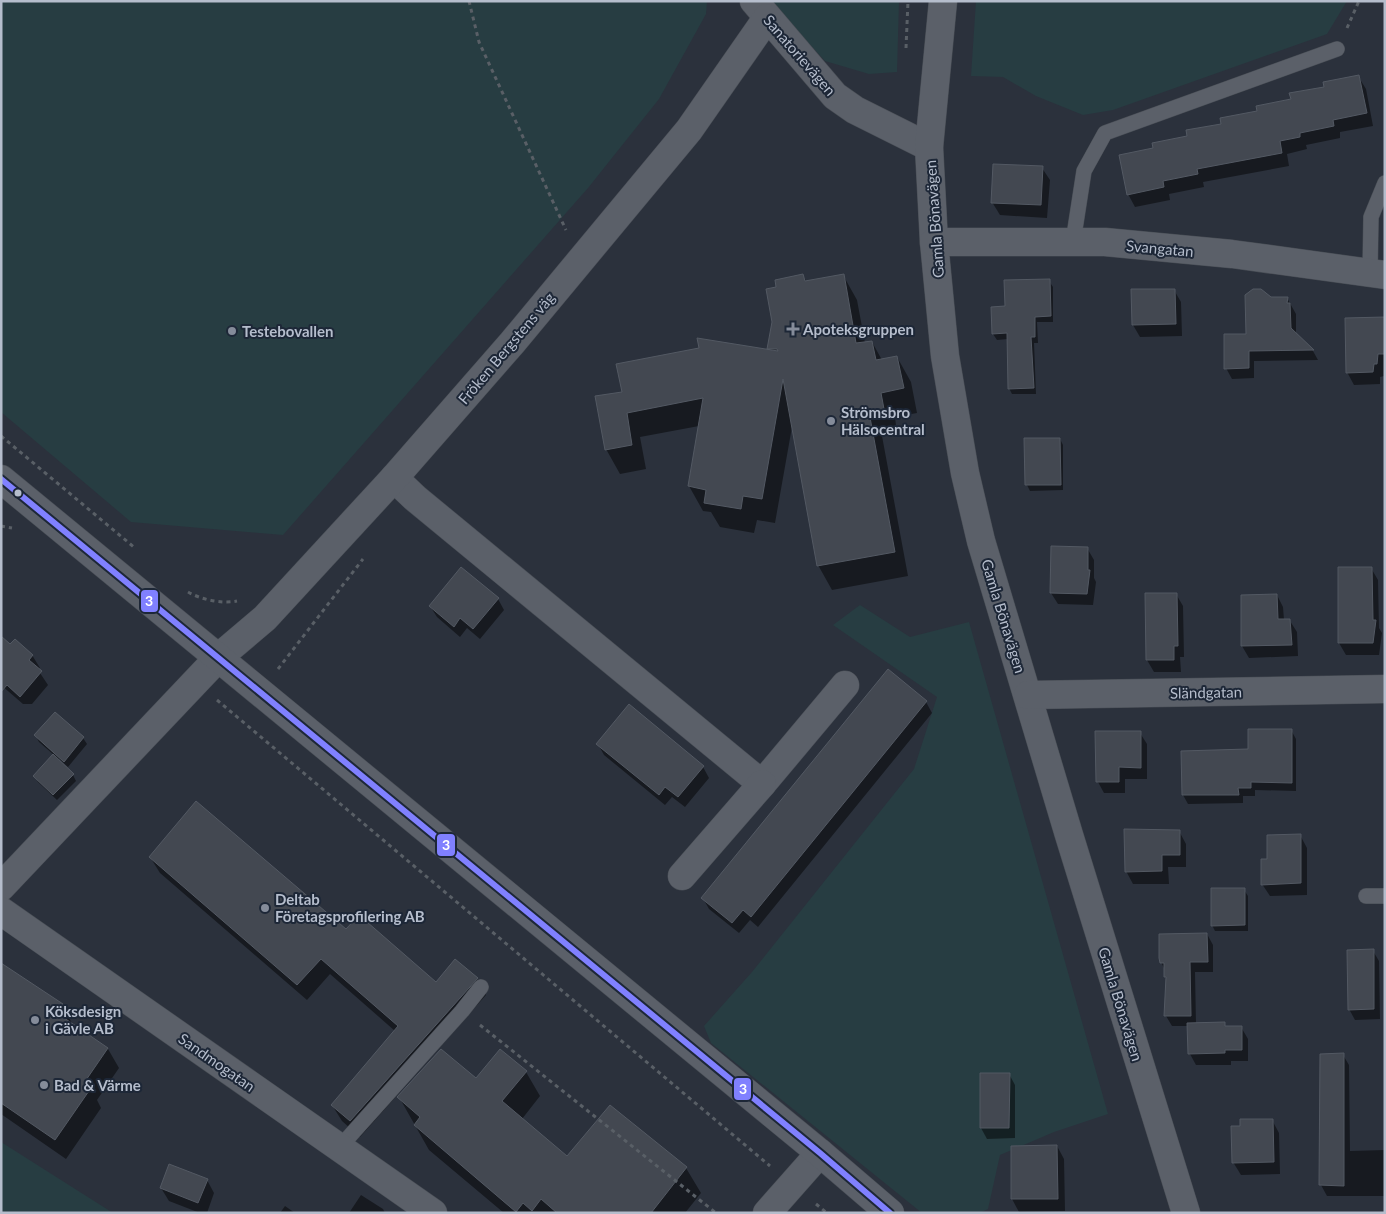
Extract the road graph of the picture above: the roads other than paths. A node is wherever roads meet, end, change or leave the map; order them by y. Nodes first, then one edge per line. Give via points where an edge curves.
1 (943, 1) edge
2 (761, 10) edge
3 (1337, 49) road end
4 (929, 147) junction
5 (1385, 183) edge
6 (934, 242) junction
7 (1073, 242) junction
8 (1377, 274) edge
9 (394, 478) junction
10 (1, 479) edge
11 (219, 657) junction
12 (844, 685) dead end
13 (1385, 689) edge
14 (1028, 695) junction
15 (762, 784) junction
16 (682, 876) dead end
17 (1, 887) edge
18 (1366, 896) dead end
19 (1385, 896) edge
20 (1, 910) edge
21 (481, 987) dead end
22 (339, 1148) junction
23 (820, 1153) junction
24 (433, 1213) edge
25 (768, 1213) edge
26 (890, 1213) edge
27 (1186, 1213) edge

1 - 4 street, Gamla Bönavägen
2 - 4 street, Sanatorievägen via 835,96 855,110
2 - 9 street, Fröken Bergstens väg via 690,130
3 - 7 lane via 1105,133 1084,171
4 - 6 street, Gamla Bönavägen
5 - 8 lane via 1372,217
6 - 7 street, Svangatan
6 - 14 street, Gamla Bönavägen via 945,356 966,473 981,542
7 - 8 street, Svangatan via 1232,254
9 - 11 street, Fröken Bergstens väg via 265,618
9 - 15 street via 422,505
10 - 11 street
11 - 17 street, Fröken Bergstens väg
11 - 23 street
12 - 15 street
13 - 14 street, Sländgatan
14 - 27 street, Gamla Bönavägen
15 - 16 street
18 - 19 lane
20 - 22 street, Sandmogatan
21 - 22 lane
22 - 24 street, Sandmogatan
23 - 25 street
23 - 26 street

